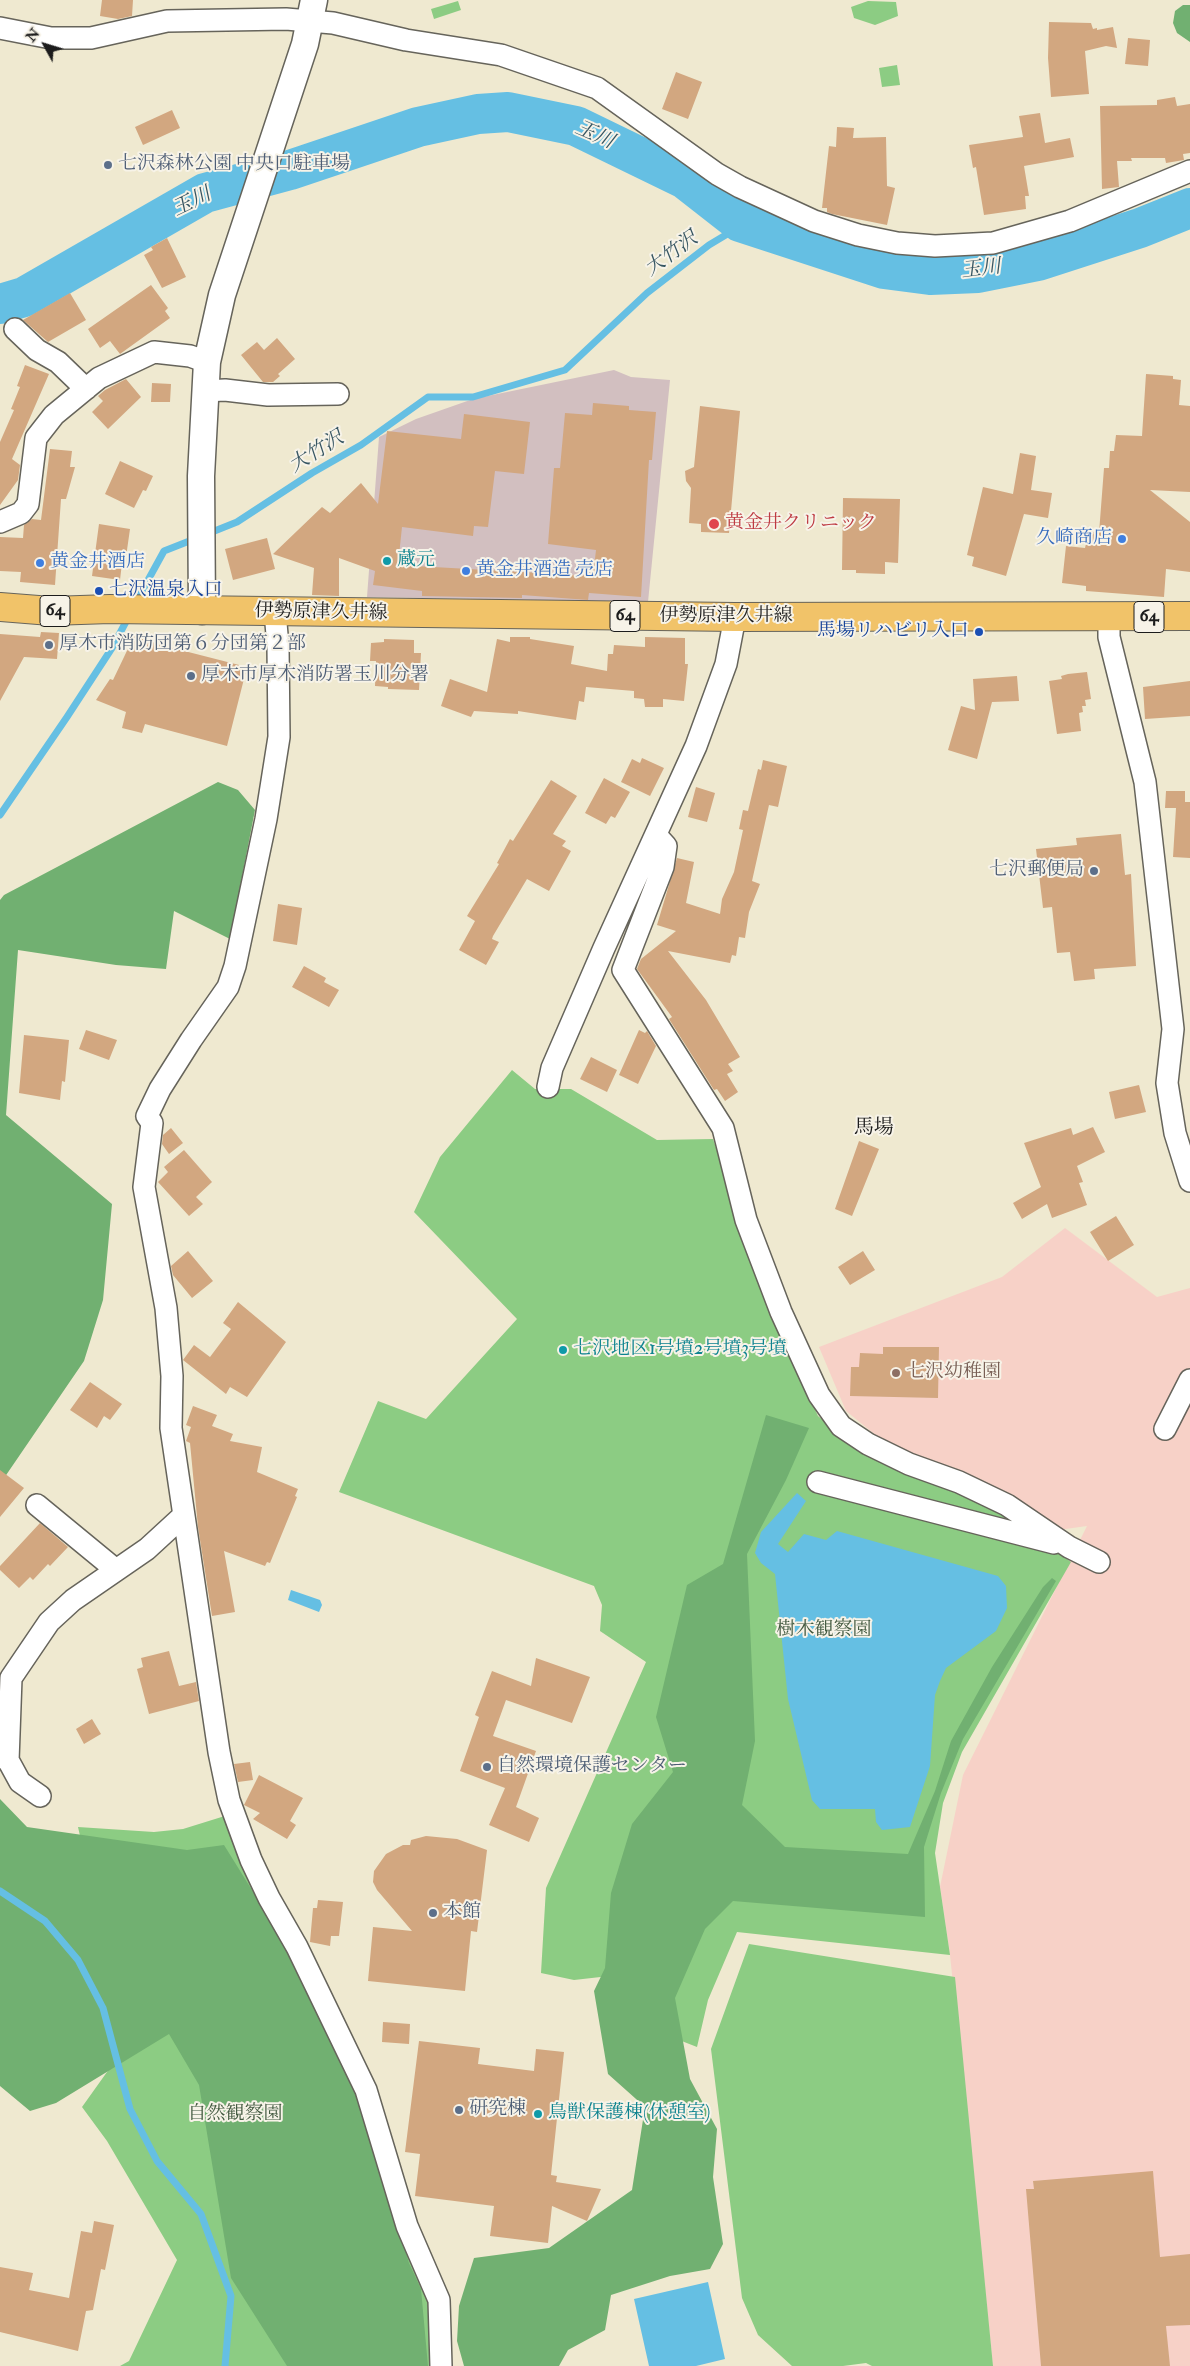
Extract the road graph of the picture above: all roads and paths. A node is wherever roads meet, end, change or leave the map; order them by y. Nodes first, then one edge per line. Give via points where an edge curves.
1 (312, 11) edge
2 (0, 28) edge
3 (1190, 171) edge
4 (15, 330) dead end
5 (207, 362) junction
6 (86, 389) junction
7 (205, 391) junction
8 (338, 394) dead end
9 (0, 522) edge
10 (0, 607) edge
11 (202, 612) junction
12 (275, 612) junction
13 (1190, 616) edge
14 (735, 617) junction
15 (1109, 617) junction
16 (656, 835) junction
17 (1182, 1030) edge
18 (548, 1087) dead end
19 (1190, 1181) edge
20 (1190, 1380) edge
21 (1165, 1429) dead end
22 (818, 1482) dead end
23 (37, 1505) dead end
24 (184, 1515) junction
25 (1069, 1547) junction
26 (1100, 1562) dead end
27 (116, 1570) junction
28 (4, 1754) edge
29 (40, 1796) dead end
30 (441, 2366) edge

1 - 2 street via 286,19 167,21 91,38 51,38
1 - 3 street via 333,23 406,40 501,55 597,88 740,187 814,221 897,243 935,246 993,242 1070,221
1 - 5 street via 274,142 222,295
4 - 6 street via 37,350 58,362
5 - 6 street via 190,356 154,352 99,378
5 - 7 street
6 - 9 street via 54,415 36,438 28,504 21,513
7 - 8 street via 268,395
7 - 11 street
10 - 11 main road, 伊勢原津久井線 / 64 via 50,611
11 - 12 main road, 伊勢原津久井線 / 64
12 - 14 main road, 伊勢原津久井線 / 64
12 - 24 street via 278,742 266,819 235,966 228,987 160,1089 148,1116 152,1123 144,1188 166,1308 172,1376 171,1428
13 - 15 main road, 伊勢原津久井線 / 64
14 - 15 main road, 伊勢原津久井線 / 64
14 - 16 street via 731,645 714,699
15 - 17 street via 1109,637 1145,782
16 - 18 street via 556,1059
16 - 25 street via 666,846 663,867 623,970 723,1128 746,1220 781,1312 819,1396 841,1426 868,1444 1006,1505
17 - 19 street via 1167,1083 1175,1133
20 - 21 street
22 - 25 street
23 - 27 street
24 - 27 street via 147,1549
24 - 30 street via 219,1752 230,1800 251,1860 297,1946 366,2090 407,2226 439,2300
25 - 26 street
27 - 28 street via 73,1600 49,1622 10,1678
28 - 29 street via 20,1782

